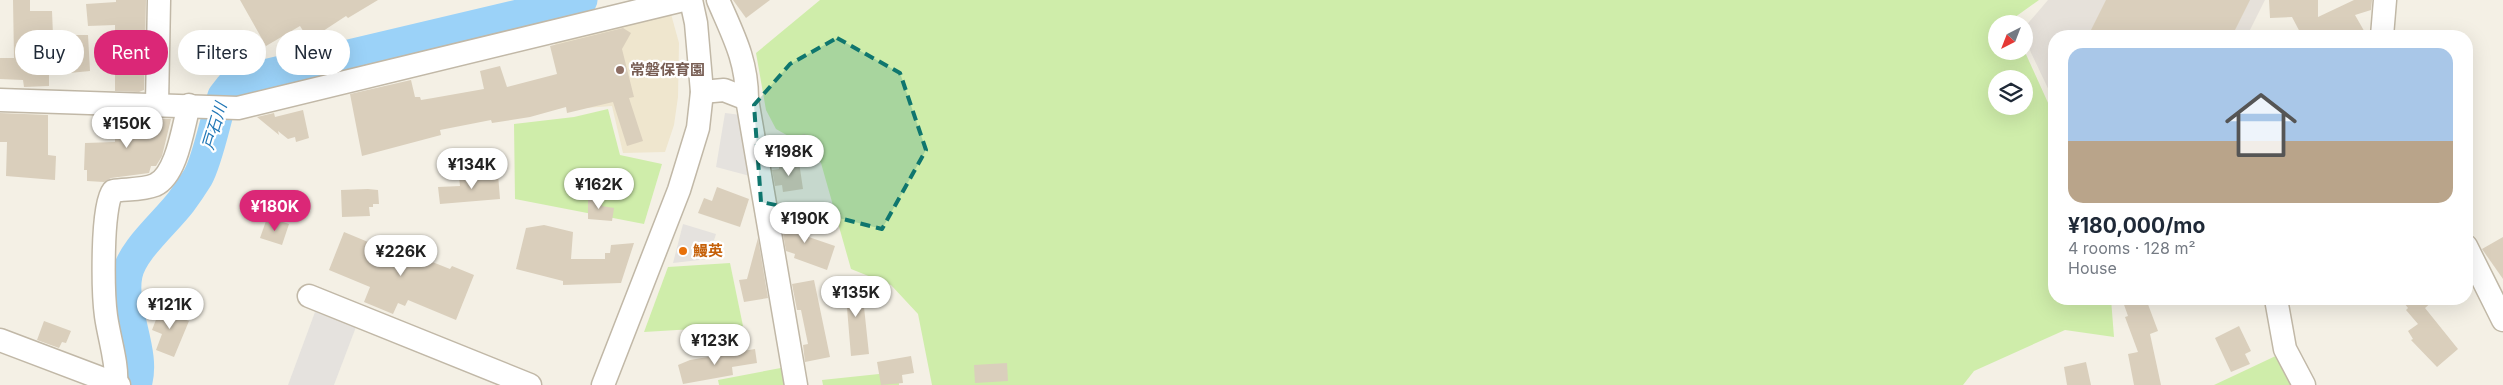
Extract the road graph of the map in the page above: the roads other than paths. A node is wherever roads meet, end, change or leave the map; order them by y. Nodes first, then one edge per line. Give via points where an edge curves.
1 (159, 0) edge
2 (684, 0) edge
3 (691, 0) edge
4 (718, 0) edge
5 (2385, 0) edge
6 (2382, 30) edge
7 (702, 92) junction
8 (748, 99) junction
9 (0, 100) edge
10 (157, 104) junction
11 (194, 106) junction
12 (2473, 260) edge
13 (309, 296) dead end
14 (2277, 305) edge
15 (2503, 320) edge
16 (0, 340) edge
17 (117, 384) edge
18 (530, 385) edge
19 (603, 385) edge
20 (796, 385) edge
21 (2304, 385) edge

1 - 10 street
2 - 11 street via 248,105
3 - 7 street
4 - 8 street via 742,56
5 - 6 street
7 - 8 street via 724,90
7 - 19 street via 698,128 680,190
8 - 20 street
9 - 10 street
10 - 11 street
11 - 17 street via 166,176 155,185 113,191 108,197 105,215 106,313
12 - 15 street
13 - 18 street
14 - 21 street via 2285,348
16 - 17 street

